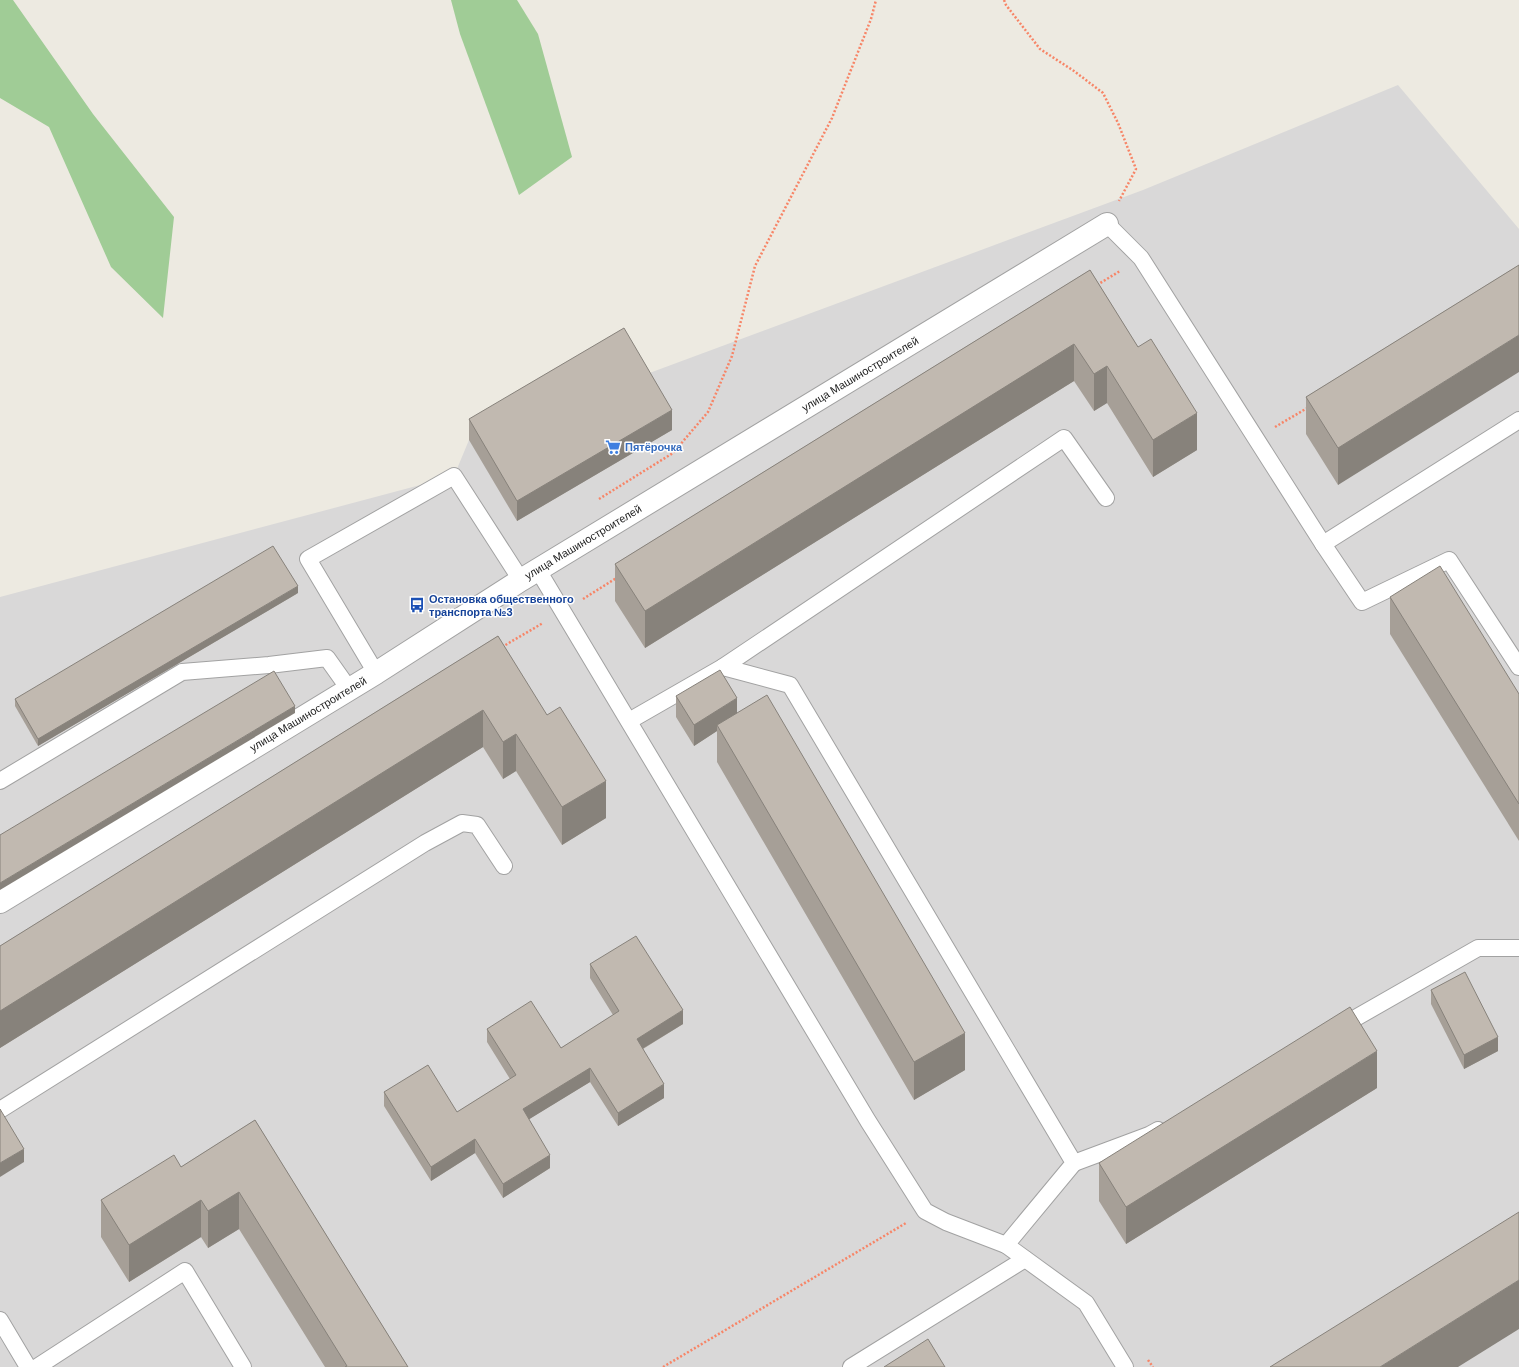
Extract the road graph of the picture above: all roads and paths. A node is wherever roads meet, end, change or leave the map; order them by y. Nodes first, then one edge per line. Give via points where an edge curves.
1 (876, 0) edge
2 (1004, 0) edge
3 (1107, 224) junction
4 (1141, 258) junction
5 (1094, 287) edge
6 (1311, 406) edge
7 (1519, 420) edge
8 (1257, 438) junction
9 (673, 453) dead end
10 (1106, 498) dead end
11 (1323, 544) junction
12 (530, 575) junction
13 (621, 576) edge
14 (563, 611) junction
15 (502, 648) edge
16 (724, 667) junction
17 (1519, 667) edge
18 (376, 673) junction
19 (349, 690) junction
20 (629, 722) junction
21 (0, 781) edge
22 (504, 866) dead end
23 (0, 902) edge
24 (1519, 948) edge
25 (1327, 1034) edge
26 (0, 1110) edge
27 (1170, 1123) edge
28 (1074, 1163) junction
29 (925, 1211) junction
30 (1006, 1245) junction
31 (1025, 1259) junction
32 (0, 1320) edge
33 (28, 1367) edge
34 (37, 1367) edge
35 (244, 1367) edge
36 (663, 1367) edge
37 (851, 1367) edge
38 (1126, 1367) edge

1 - 9 path via 832,118 756,266 732,356 708,412
2 - 3 path via 1040,49 1103,93 1118,123 1136,169
3 - 4 lane
3 - 12 street, улица Машиностроителей
4 - 5 path
4 - 8 lane
6 - 8 path
7 - 11 lane
8 - 11 lane
10 - 16 lane via 1064,438
11 - 17 lane via 1362,602 1449,560
12 - 14 lane
12 - 18 street, улица Машиностроителей
12 - 18 lane via 454,476 308,559
13 - 14 path
14 - 15 path
14 - 20 lane
16 - 20 lane
16 - 28 lane via 790,685
18 - 19 street, улица Машиностроителей
19 - 21 lane via 327,658 182,672
19 - 23 street, улица Машиностроителей
20 - 29 lane
22 - 26 lane via 477,825 462,823 425,843
24 - 25 lane via 1478,948
27 - 28 lane via 1149,1135
28 - 30 lane
29 - 30 lane via 946,1222
29 - 36 path
30 - 31 lane
31 - 37 lane
31 - 38 lane via 1086,1303
32 - 33 lane
34 - 35 lane via 185,1271

